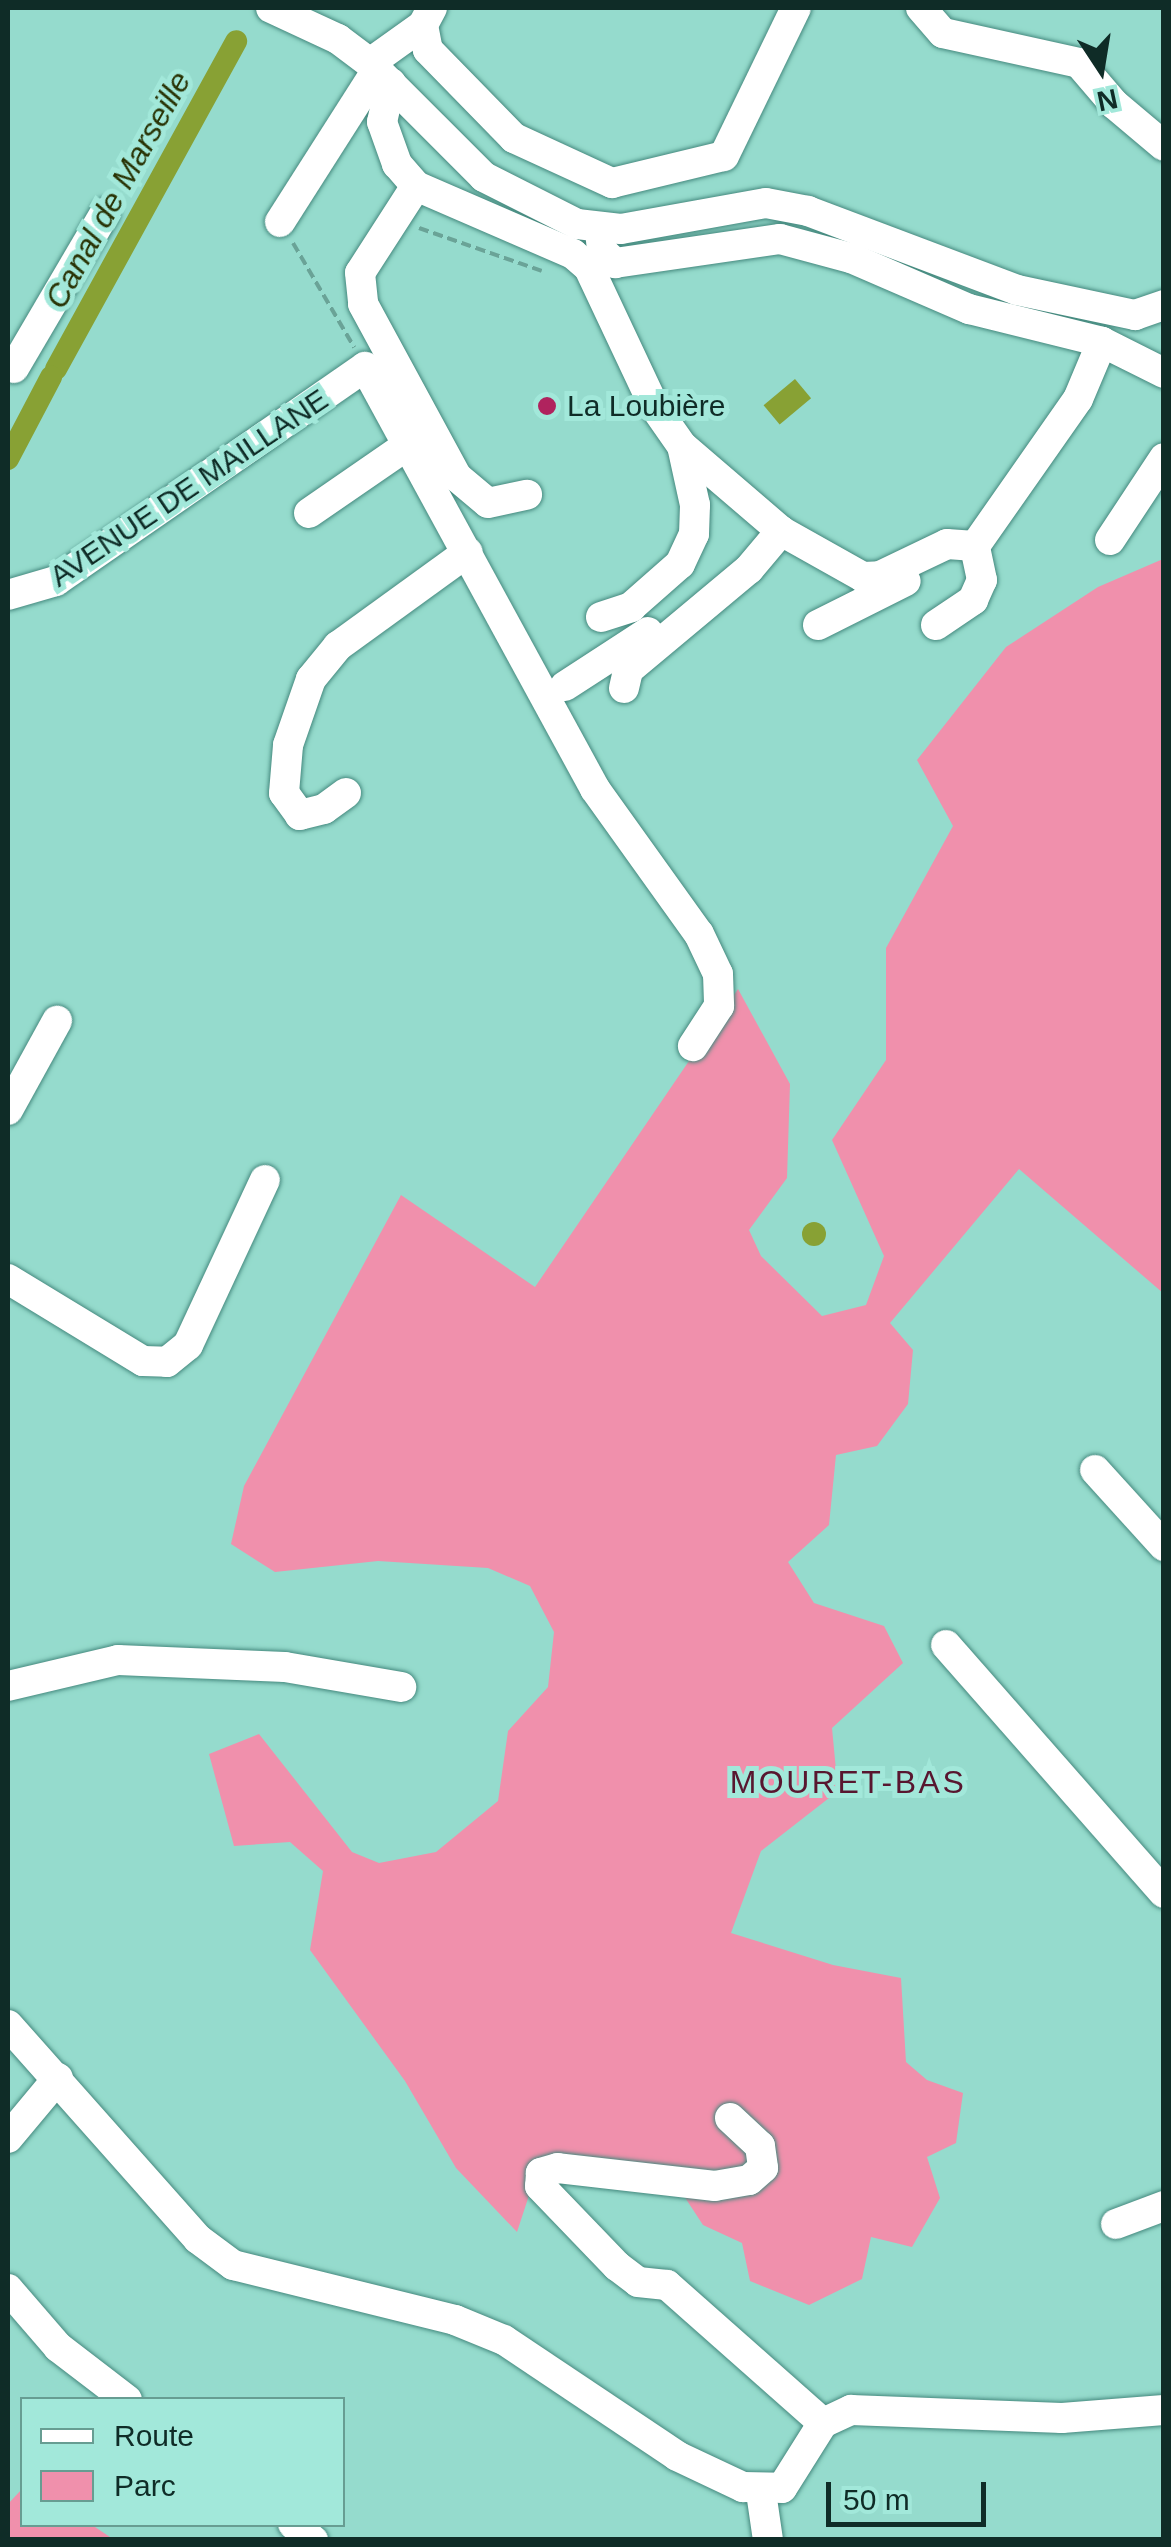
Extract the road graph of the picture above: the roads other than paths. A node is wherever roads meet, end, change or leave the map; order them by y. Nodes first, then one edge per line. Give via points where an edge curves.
1 (796, 8) edge
2 (922, 8) edge
3 (273, 10) edge
4 (428, 28) edge
5 (379, 72) junction
6 (1164, 146) edge
7 (416, 186) junction
8 (105, 213) dead end
9 (280, 222) road end
10 (600, 231) junction
11 (1154, 316) edge
12 (1102, 342) junction
13 (10, 371) edge
14 (1164, 373) edge
15 (406, 439) junction
16 (682, 446) junction
17 (1164, 458) edge
18 (527, 495) dead end
19 (309, 513) dead end
20 (781, 532) junction
21 (1110, 540) dead end
22 (976, 546) junction
23 (468, 552) junction
24 (8, 595) edge
25 (601, 617) dead end
26 (818, 625) dead end
27 (936, 625) dead end
28 (670, 635) junction
29 (565, 686) dead end
30 (624, 688) dead end
31 (346, 793) dead end
32 (57, 1020) dead end
33 (693, 1046) dead end
34 (8, 1110) edge
35 (265, 1180) dead end
36 (8, 1280) edge
37 (1095, 1470) dead end
38 (1164, 1546) edge
39 (946, 1645) dead end
40 (8, 1686) edge
41 (401, 1687) dead end
42 (1164, 1893) edge
43 (8, 2025) edge
44 (58, 2078) junction
45 (730, 2118) dead end
46 (8, 2138) edge
47 (1164, 2206) edge
48 (1116, 2224) dead end
49 (8, 2289) edge
50 (123, 2397) edge
51 (1164, 2410) edge
52 (823, 2424) junction
53 (761, 2492) junction
54 (768, 2540) edge

1 - 4 street via 724,156 612,182 514,138
2 - 6 street via 943,33 1080,63 1114,104
3 - 5 street via 338,38
4 - 5 street
5 - 7 street via 382,122 397,164
5 - 9 street
5 - 10 street via 484,178
7 - 16 street via 573,254 589,268 654,406
7 - 18 street via 360,272 363,304 457,476 488,503
8 - 13 street
10 - 11 street via 766,203 808,211 1017,290
10 - 12 street via 602,251 616,263 780,239 851,258 969,310
12 - 14 street
12 - 22 street via 1078,399
15 - 19 street
15 - 23 street
15 - 24 street, AVENUE DE MAILLANE via 365,368 56,581
16 - 20 street
16 - 25 street via 696,505 694,534 680,564 631,607
17 - 21 street
20 - 22 street via 863,578 947,544
20 - 28 street via 749,569
22 - 26 street
22 - 27 street via 982,580 973,600
23 - 31 street via 338,646 311,679 288,745 284,793 300,816
23 - 33 street via 596,789 699,934 718,974 719,1006
28 - 29 street via 658,625
28 - 30 street via 628,670
32 - 34 street
35 - 36 street via 188,1345 167,1362 143,1361
37 - 38 street
39 - 42 street
40 - 41 street via 118,1660 285,1667
43 - 44 street
44 - 46 street
44 - 53 street via 198,2239 233,2265 472,2326 504,2340 676,2456
45 - 52 street via 760,2146 763,2168 748,2180 715,2186 558,2168 542,2173 540,2186 617,2266 638,2282 667,2285
47 - 48 street
49 - 50 street via 58,2348
51 - 52 street via 1062,2418 851,2410
52 - 53 street via 792,2478
53 - 54 street

